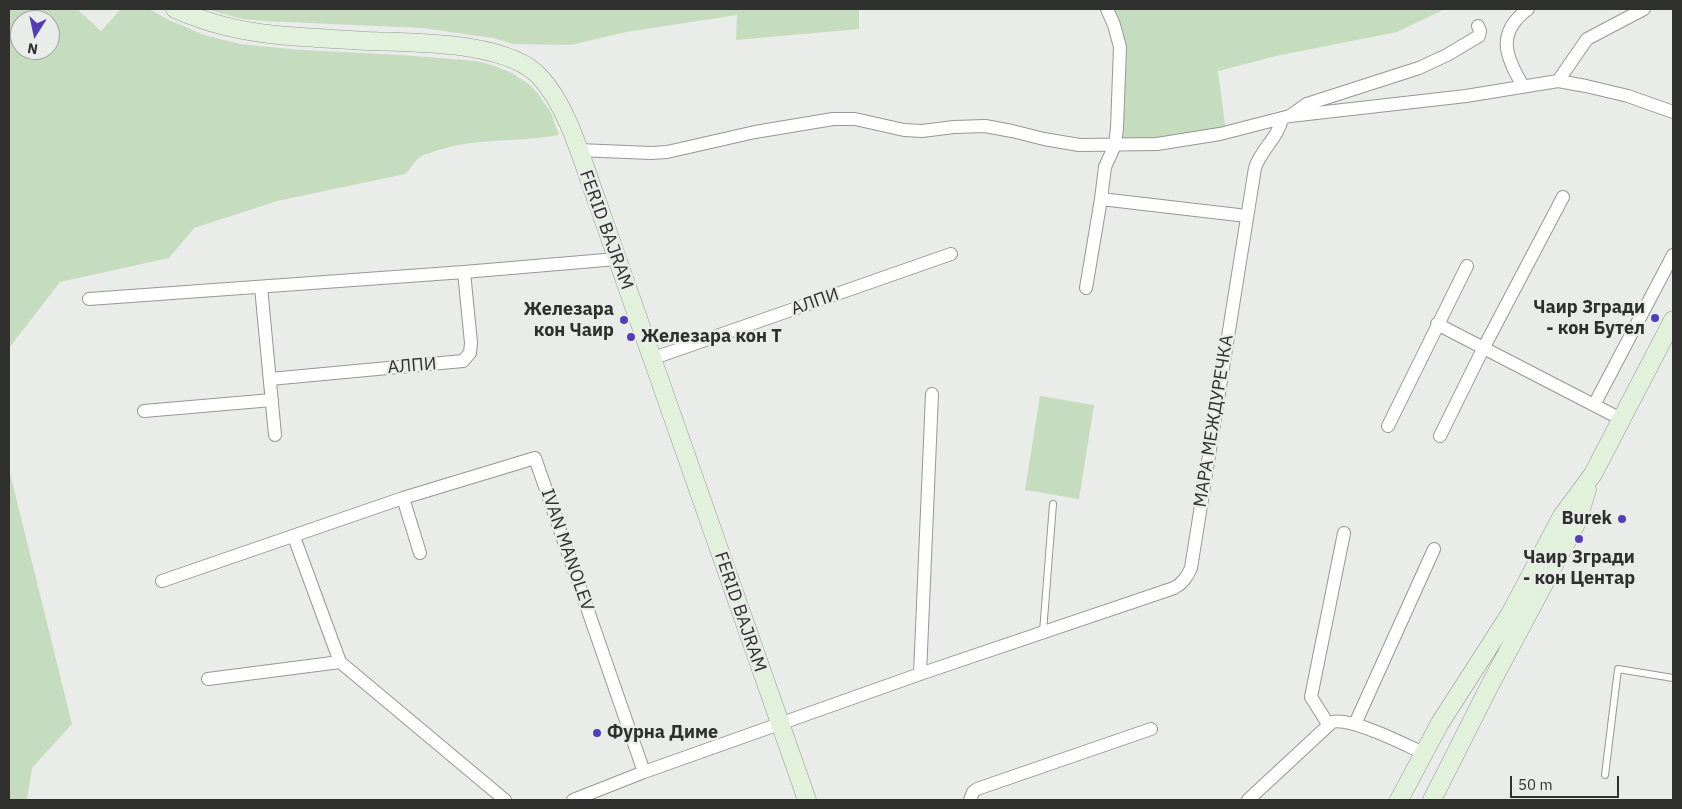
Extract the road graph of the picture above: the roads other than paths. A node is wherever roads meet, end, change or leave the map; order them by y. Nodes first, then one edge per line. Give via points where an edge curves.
1 (175, 9) edge
2 (1107, 9) edge
3 (1528, 9) edge
4 (1644, 9) edge
5 (1478, 26) dead end
6 (1558, 81) junction
7 (1523, 86) junction
8 (1673, 112) edge
9 (1286, 117) junction
10 (1114, 145) junction
11 (578, 150) junction
12 (1563, 197) dead end
13 (1101, 199) junction
14 (1247, 216) junction
15 (951, 254) dead end
16 (1673, 255) edge
17 (617, 259) junction
18 (1468, 266) dead end
19 (464, 272) junction
20 (261, 287) junction
21 (1086, 288) dead end
22 (89, 299) dead end
23 (1673, 320) edge
24 (1437, 324) junction
25 (1483, 349) junction
26 (651, 359) junction
27 (270, 379) junction
28 (932, 394) dead end
29 (272, 400) junction
30 (1594, 405) junction
31 (144, 411) dead end
32 (1621, 419) junction
33 (1388, 426) dead end
34 (275, 435) dead end
35 (1440, 436) dead end
36 (1593, 474) junction
37 (403, 498) junction
38 (1053, 504) dead end
39 (1344, 533) dead end
40 (294, 536) junction
41 (1434, 549) dead end
42 (420, 552) dead end
43 (162, 581) dead end
44 (1043, 632) junction
45 (340, 662) junction
46 (920, 674) junction
47 (1673, 678) edge
48 (208, 679) dead end
49 (1328, 724) junction
50 (1355, 724) junction
51 (779, 725) junction
52 (1151, 729) dead end
53 (1423, 753) junction
54 (644, 772) junction
55 (1605, 776) dead end
56 (505, 800) edge
57 (573, 800) edge
58 (807, 800) edge
59 (970, 800) edge
60 (1248, 800) edge
61 (1400, 800) edge
62 (1432, 800) edge

1 - 11 street, FERID BAJRAM via 238,30 432,43 512,59 538,75 546,85 568,121
2 - 10 street via 1120,47
3 - 7 street via 1510,28 1506,42 1508,59
4 - 6 street via 1587,39
5 - 9 street via 1480,34 1476,38 1447,55 1400,75 1307,104
6 - 7 street
6 - 8 street via 1628,96
7 - 9 street via 1466,96
9 - 10 street via 1193,139
9 - 14 street, МАРА МЕЖДУРЕЧКА via 1258,159
10 - 11 street via 1044,139 985,126 922,131 855,119 833,119 667,152
10 - 13 street via 1105,167
11 - 17 street, FERID BAJRAM
12 - 25 street
13 - 14 street
13 - 21 street
14 - 44 street, МАРА МЕЖДУРЕЧКА via 1191,568 1185,580 1174,588
15 - 26 street, АЛПИ
16 - 30 street
17 - 19 street
17 - 26 street, FERID BAJRAM
18 - 24 street
19 - 20 street
19 - 27 street, АЛПИ via 471,343 470,354 464,361
20 - 22 street
20 - 27 street
23 - 32 street
24 - 25 street
24 - 33 street
25 - 30 street
25 - 35 street
26 - 51 street, FERID BAJRAM
27 - 29 street
28 - 46 street
29 - 31 street
29 - 34 street
30 - 32 street
32 - 36 street
36 - 53 street via 1562,516 1510,614
36 - 62 street via 1577,522
37 - 40 street, IVAN MANOLEV
37 - 42 street
37 - 54 street, IVAN MANOLEV via 535,458
38 - 44 lane
39 - 49 street via 1311,697
40 - 43 street, IVAN MANOLEV
40 - 45 street
41 - 50 street
44 - 46 street, МАРА МЕЖДУРЕЧКА
45 - 48 street
45 - 56 street
46 - 51 street, МАРА МЕЖДУРЕЧКА
47 - 55 lane via 1618,669
49 - 50 street via 1337,720
49 - 60 street
50 - 53 street
51 - 54 street
51 - 58 street, FERID BAJRAM
52 - 59 street via 976,789
53 - 61 street
54 - 57 street

